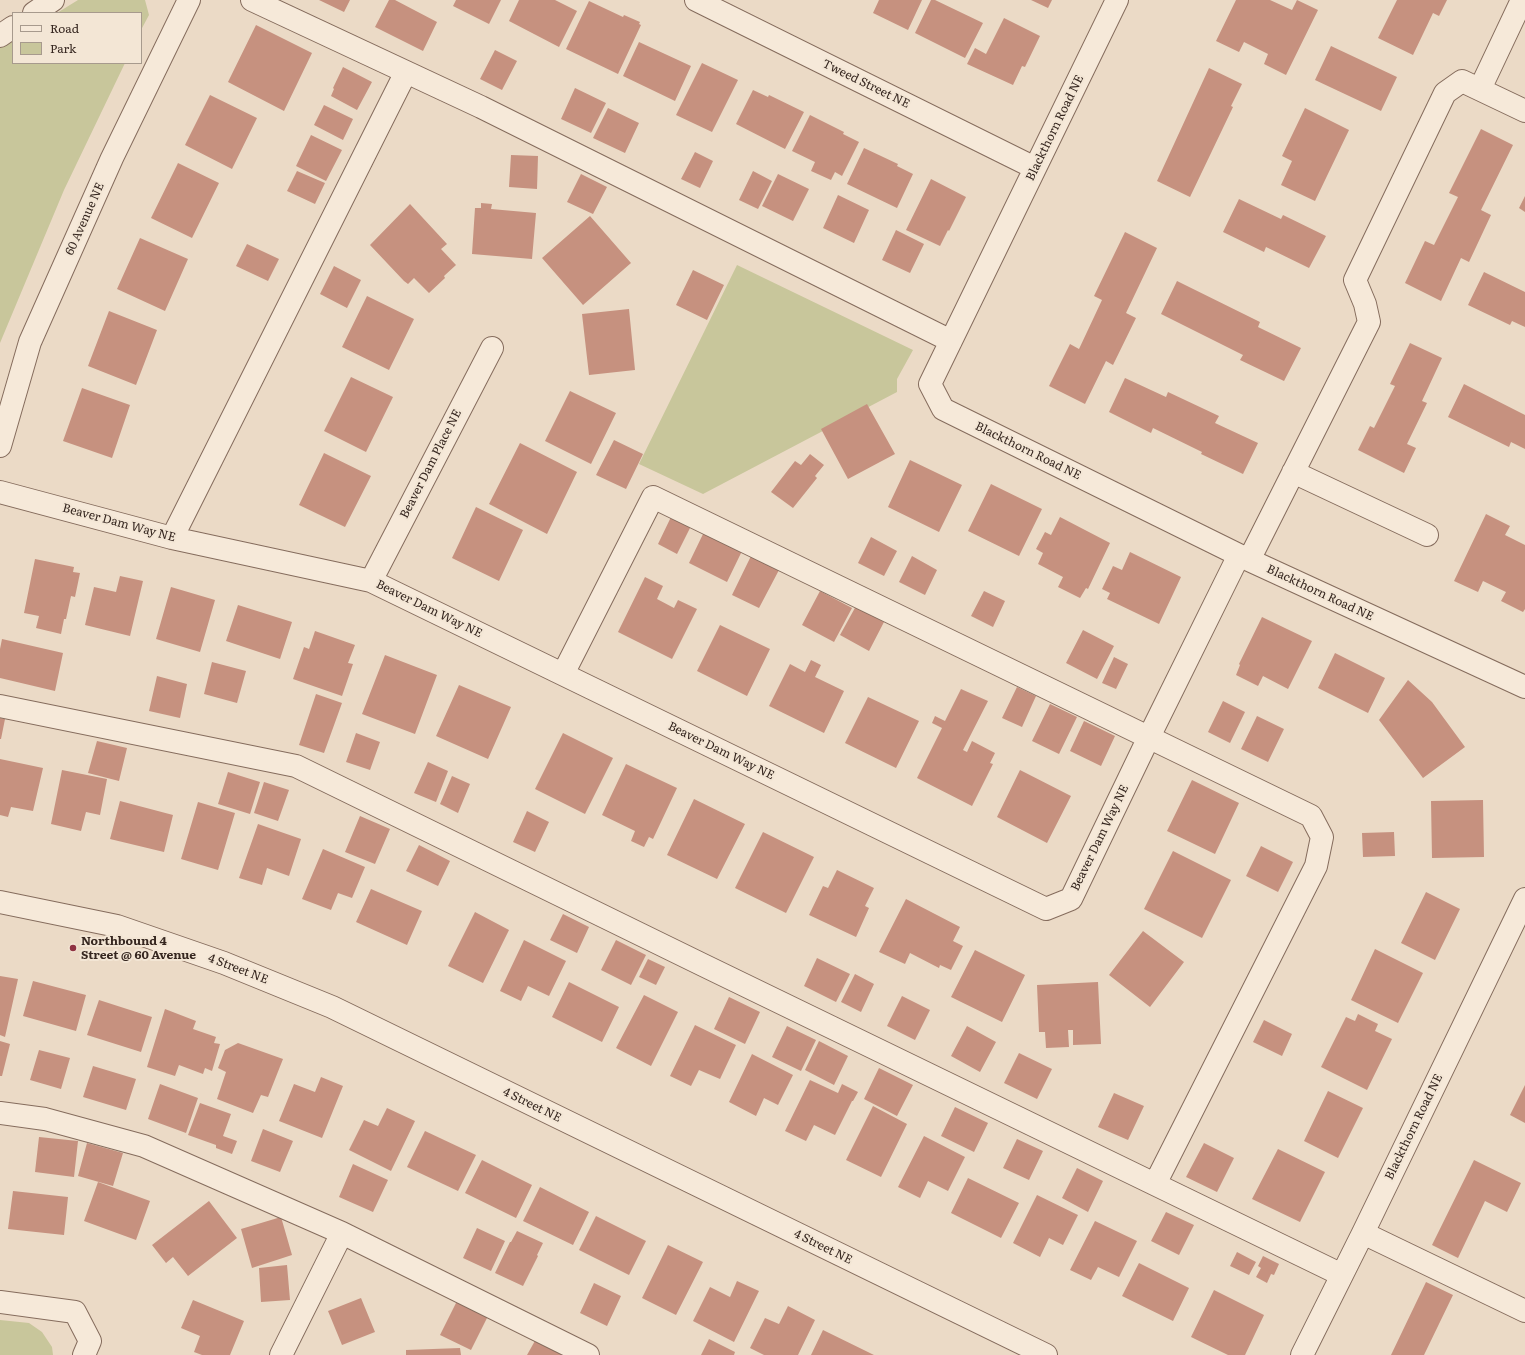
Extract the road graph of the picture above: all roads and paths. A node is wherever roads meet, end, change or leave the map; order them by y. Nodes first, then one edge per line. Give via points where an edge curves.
1 (53, 0) edge
2 (189, 0) edge
3 (252, 0) edge
4 (696, 0) edge
5 (1117, 0) edge
6 (1522, 0) edge
7 (35, 12) edge
8 (12, 28) edge
9 (0, 36) edge
10 (406, 72) junction
11 (1480, 89) junction
12 (1525, 111) edge
13 (1035, 168) junction
14 (951, 341) junction
15 (492, 348) dead end
16 (0, 446) edge
17 (1293, 472) junction
18 (0, 492) edge
19 (1427, 535) dead end
20 (172, 538) junction
21 (1244, 558) junction
22 (371, 581) junction
23 (563, 674) junction
24 (1525, 687) edge
25 (0, 706) edge
26 (1149, 737) junction
27 (1525, 899) edge
28 (0, 902) edge
29 (1517, 933) edge
30 (0, 1113) edge
31 (1155, 1184) junction
32 (1363, 1232) junction
33 (342, 1233) junction
34 (1342, 1275) junction
35 (0, 1302) edge
36 (1525, 1311) edge
37 (84, 1355) edge
38 (281, 1355) edge
39 (588, 1355) edge
40 (1046, 1355) edge
41 (1302, 1355) edge

1 - 7 street
2 - 16 street, 60 Avenue NE via 112,158 30,342
3 - 10 street
4 - 13 street, Tweed Street NE
5 - 13 street, Blackthorn Road NE
6 - 11 street
8 - 9 street
10 - 14 street
10 - 20 street
11 - 12 street
11 - 17 street, Beaver Dam Way NE via 1462,81 1445,93 1355,280 1369,322
13 - 14 street, Blackthorn Road NE
14 - 21 street, Blackthorn Road NE via 930,384 943,409
15 - 22 street, Beaver Dam Place NE
17 - 19 street
17 - 21 street, Beaver Dam Way NE
18 - 20 street, Beaver Dam Way NE
20 - 22 street, Beaver Dam Way NE
21 - 24 street, Blackthorn Road NE
21 - 26 street, Beaver Dam Way NE
22 - 23 street, Beaver Dam Way NE
23 - 26 street, Beaver Dam Way NE via 1046,909 1071,899
23 - 26 street via 653,498
25 - 31 street via 296,766
26 - 31 street via 1311,816 1322,838 1316,866
27 - 29 street, Blackthorn Road NE
28 - 40 street, 4 Street NE via 117,926 224,964 332,1007
29 - 32 street, Blackthorn Road NE
30 - 33 street via 45,1120 144,1146
31 - 34 street
32 - 34 street, Blackthorn Road NE
32 - 36 street
33 - 38 street
33 - 39 street
34 - 41 street, Blackthorn Road NE
35 - 37 street via 75,1312 90,1341

